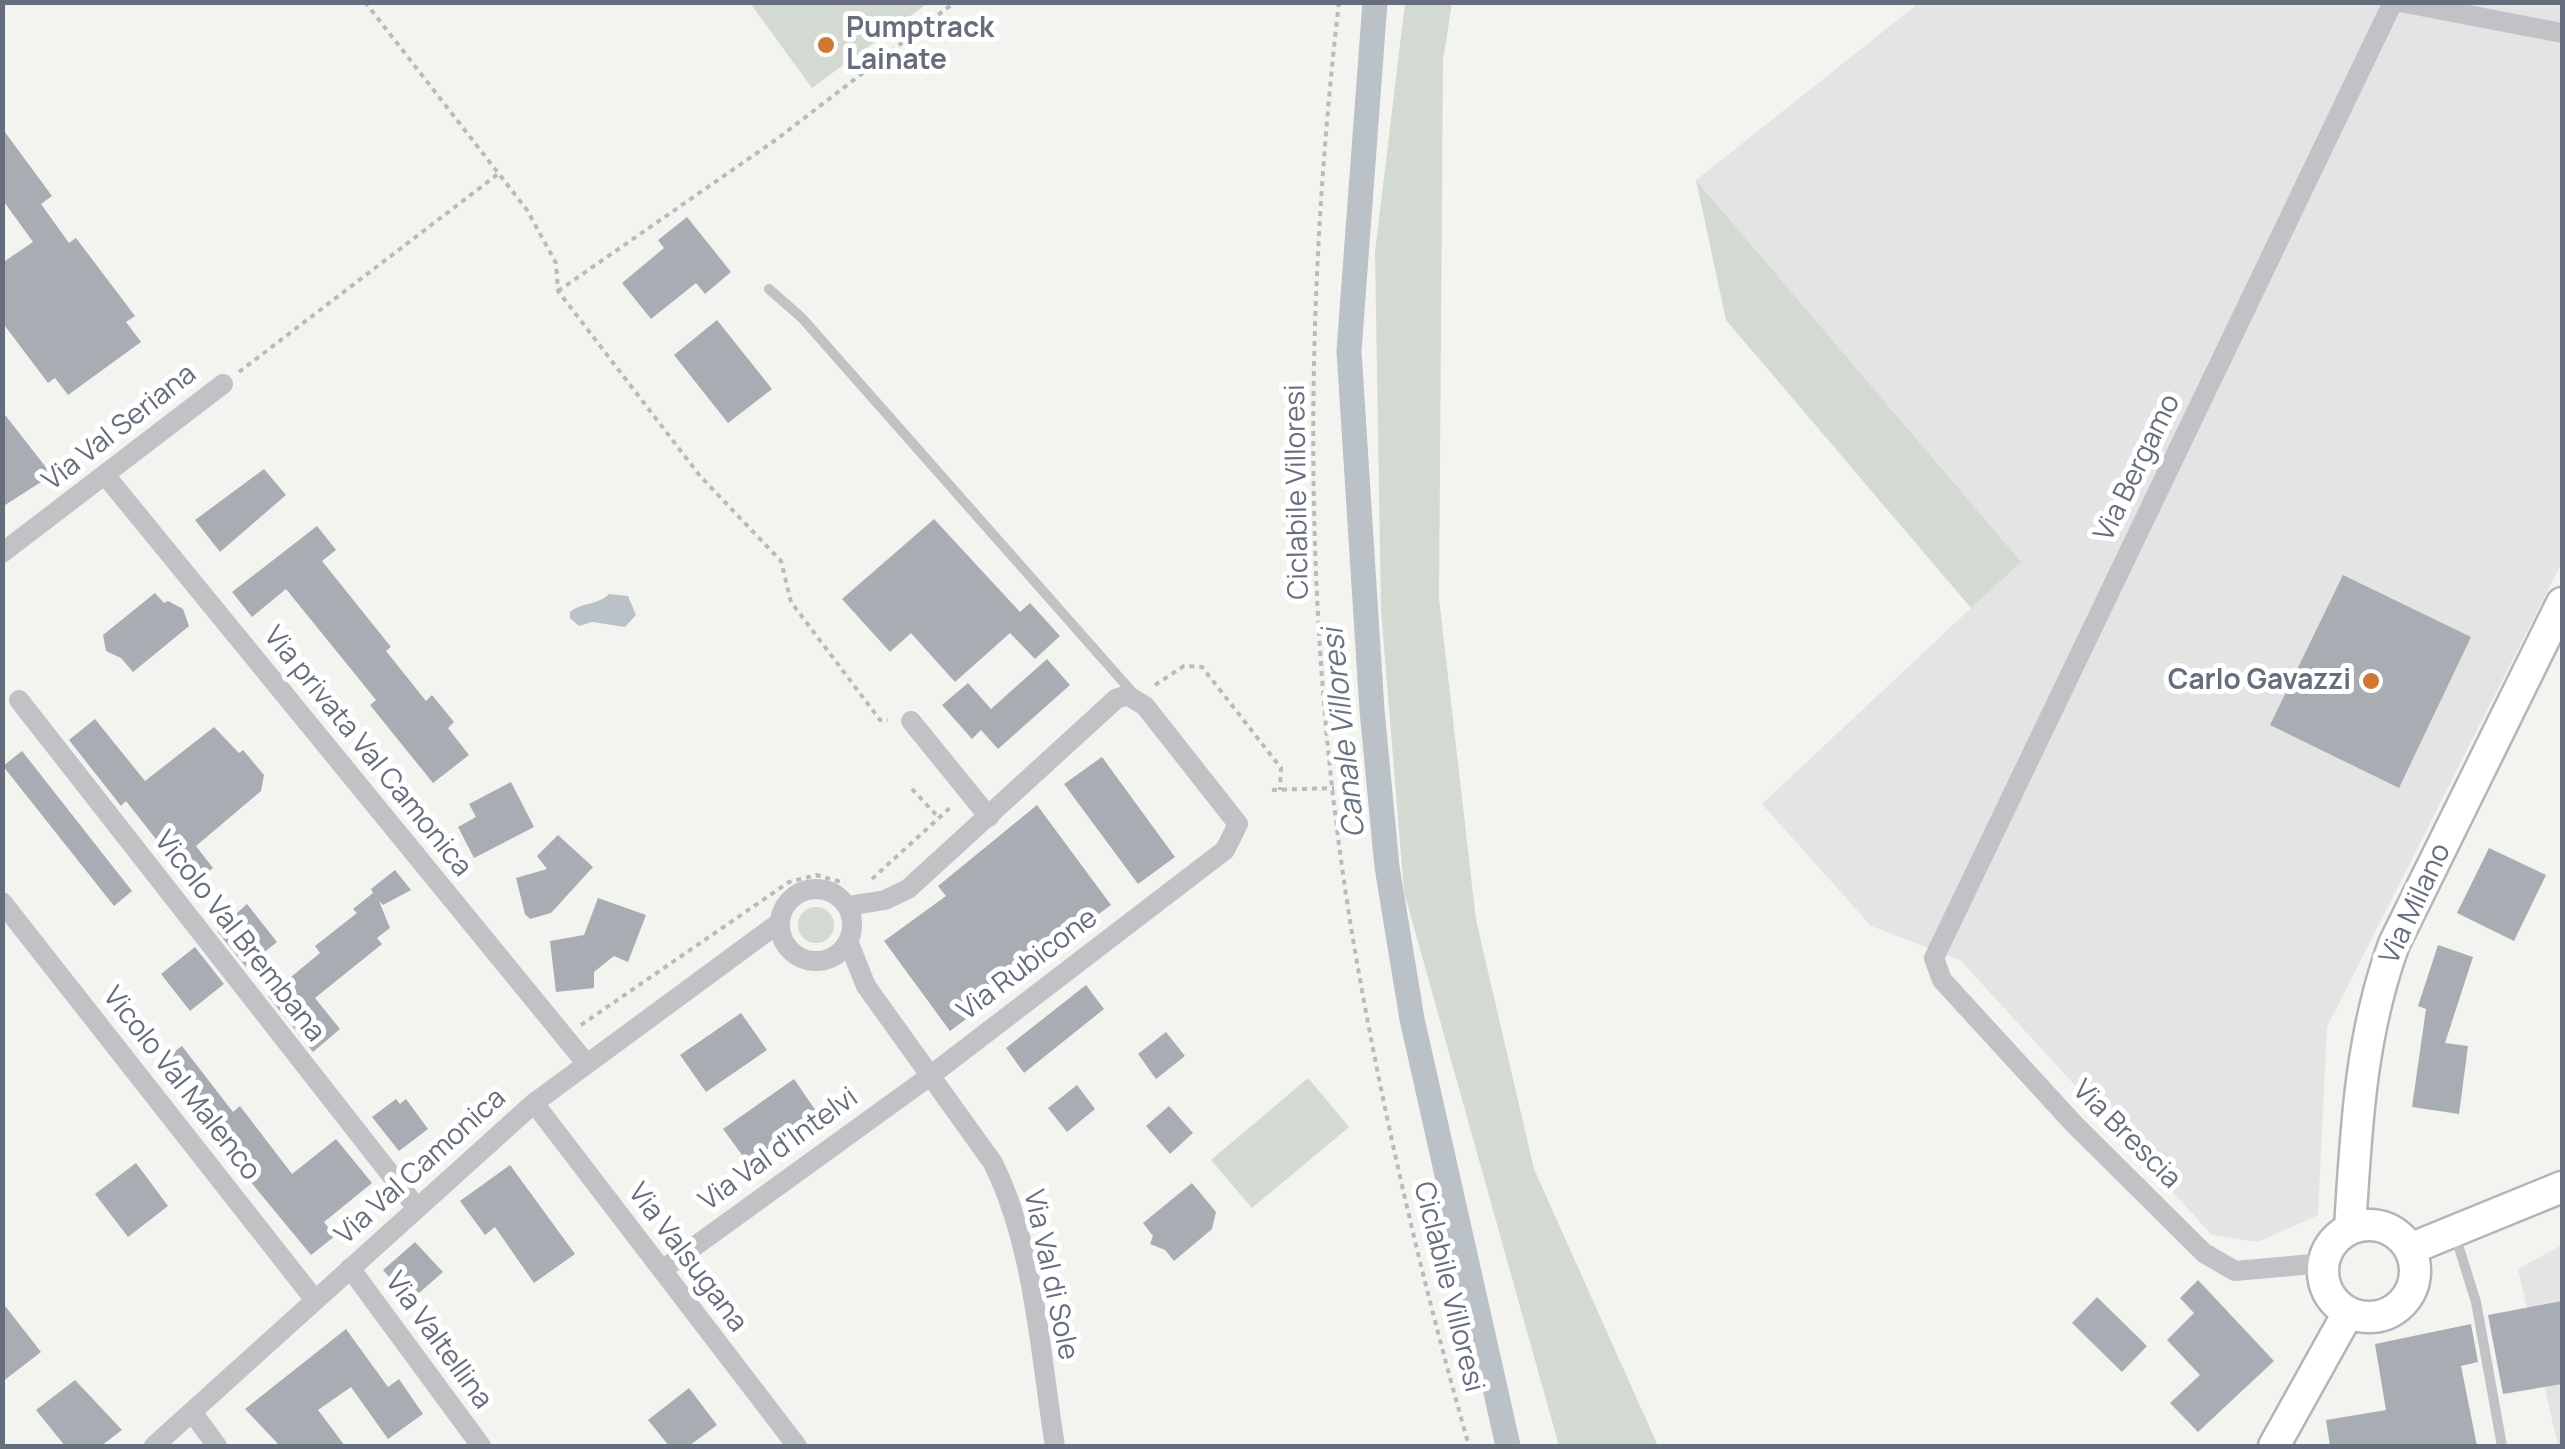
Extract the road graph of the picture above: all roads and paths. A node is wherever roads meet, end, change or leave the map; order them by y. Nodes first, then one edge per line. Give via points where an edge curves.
1 (366, 2) edge
2 (955, 2) edge
3 (1338, 2) edge
4 (2396, 2) edge
5 (2562, 33) edge
6 (498, 174) junction
7 (769, 289) dead end
8 (558, 292) junction
9 (223, 384) joint
10 (105, 475) junction
11 (2, 553) edge
12 (2562, 602) edge
13 (19, 700) dead end
14 (1140, 702) junction
15 (911, 721) joint
16 (1334, 788) junction
17 (912, 789) dead end
18 (1272, 790) dead end
19 (1280, 790) junction
20 (962, 796) dead end
21 (989, 817) junction
22 (939, 818) junction
23 (885, 900) junction
24 (2, 902) edge
25 (848, 906) junction
26 (780, 922) junction
27 (850, 937) junction
28 (787, 946) junction
29 (743, 952) junction
30 (830, 958) junction
31 (1934, 958) joint
32 (866, 986) junction
33 (565, 1036) junction
34 (586, 1063) junction
35 (930, 1076) junction
36 (534, 1103) junction
37 (2562, 1188) edge
38 (417, 1208) junction
39 (2350, 1229) junction
40 (2453, 1230) junction
41 (2410, 1249) junction
42 (2324, 1264) junction
43 (350, 1268) junction
44 (662, 1270) junction
45 (316, 1300) junction
46 (2348, 1312) junction
47 (192, 1412) junction
48 (154, 1446) edge
49 (217, 1446) edge
50 (482, 1446) edge
51 (797, 1446) edge
52 (1055, 1446) edge
53 (1469, 1446) edge
54 (2274, 1446) edge
55 (2502, 1446) edge

1 - 6 path
2 - 8 path via 778,139
3 - 16 path, Ciclabile Villoresi via 1316,341 1318,557
4 - 5 street, Via Bergamo
4 - 31 street, Via Bergamo
6 - 8 path via 556,263
6 - 9 path
7 - 14 lane via 802,318
8 - 15 path via 700,476 782,561 791,602 880,720
9 - 10 street, Via Val Seriana
10 - 11 street, Via Val Seriana
10 - 33 street, Via privata Val Camonica
12 - 39 street, Via Milano via 2374,997 2360,1078
13 - 38 street, Vicolo Val Brembana
14 - 19 path via 1184,666 1202,667 1280,768
14 - 21 street via 1116,700
14 - 35 street, Via Rubicone via 1238,824 1224,850
15 - 21 street
16 - 19 path
16 - 53 path, Ciclabile Villoresi via 1382,1097 1420,1273
17 - 22 path
18 - 19 path
20 - 22 path
21 - 23 street via 914,885
22 - 33 path via 860,885 816,875 789,882
23 - 25 street
23 - 27 street
24 - 45 street, Vicolo Val Malenco
25 - 26 street via 830,891 808,889 789,901
25 - 27 street
26 - 28 street
26 - 29 street, Via Val Camonica
27 - 30 street
27 - 32 street
28 - 29 street, Via Val Camonica
28 - 30 street via 802,958
29 - 34 street, Via Val Camonica
30 - 32 street
31 - 42 street, Via Brescia via 1942,980 2204,1253 2235,1271
32 - 35 street
33 - 34 street, Via privata Val Camonica
34 - 36 street, Via Val Camonica
35 - 44 street, Via Val d'Intelvi
35 - 52 street, Via Val di Sole via 1004,1186 1020,1239
36 - 38 street, Via Val Camonica
36 - 44 street, Via Valsugana
37 - 40 street
38 - 43 street, Via Val Camonica
39 - 41 street via 2377,1226
39 - 42 street via 2328,1249
40 - 41 street
40 - 55 lane via 2476,1302
41 - 46 street via 2415,1274 2406,1299 2386,1315
42 - 46 street via 2330,1297
43 - 45 street, Via Val Camonica
43 - 50 street, Via Valtellina
44 - 51 street, Via Valsugana
45 - 47 street, Via Val Camonica
46 - 54 street
47 - 48 street, Via Val Camonica
47 - 49 street

